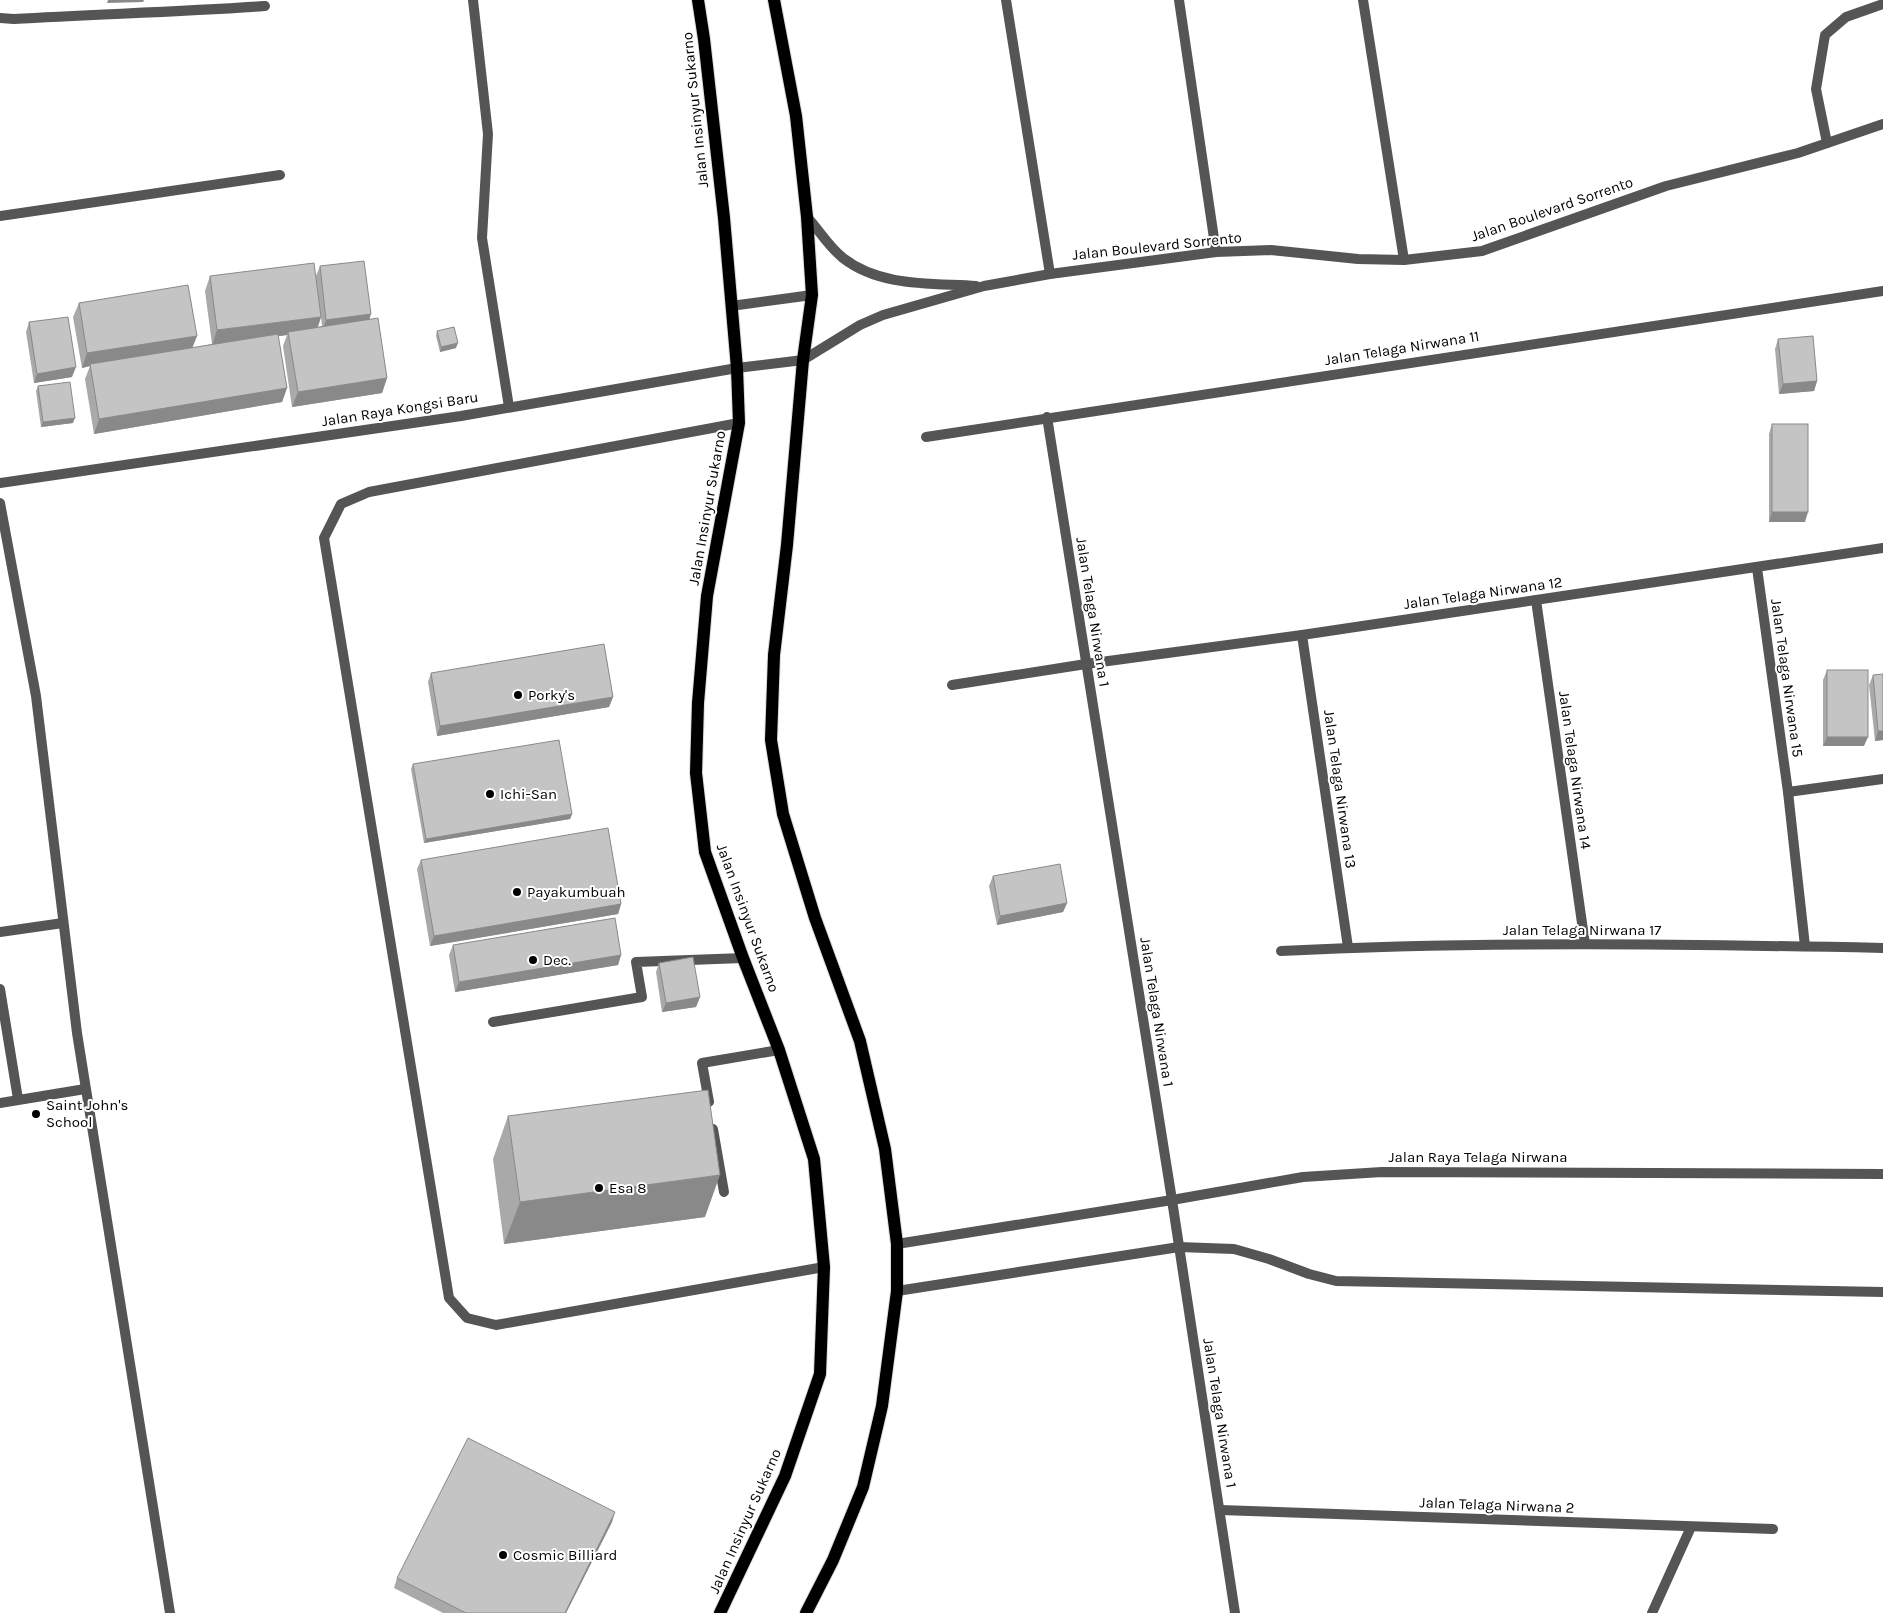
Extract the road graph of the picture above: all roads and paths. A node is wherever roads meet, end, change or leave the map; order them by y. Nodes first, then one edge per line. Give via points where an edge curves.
1 (472, 0) edge
2 (698, 0) edge
3 (774, 0) edge
4 (1006, 0) edge
5 (1179, 0) edge
6 (1363, 0) edge
7 (1883, 4) edge
8 (265, 6) dead end
9 (0, 18) edge
10 (1883, 124) edge
11 (1827, 143) junction
12 (280, 174) dead end
13 (0, 216) edge
14 (807, 217) junction
15 (1216, 252) junction
16 (1404, 260) junction
17 (1050, 274) junction
18 (984, 286) junction
19 (1883, 291) edge
20 (812, 295) junction
21 (731, 306) junction
22 (803, 360) junction
23 (737, 368) junction
24 (509, 407) junction
25 (1047, 417) junction
26 (739, 423) junction
27 (926, 437) dead end
28 (0, 483) edge
29 (0, 503) edge
30 (1883, 548) edge
31 (1757, 568) junction
32 (1536, 600) junction
33 (1302, 635) junction
34 (1086, 664) junction
35 (952, 685) dead end
36 (1883, 779) edge
37 (1788, 792) junction
38 (63, 922) junction
39 (0, 932) edge
40 (1585, 944) junction
41 (1805, 946) junction
42 (1348, 947) junction
43 (1883, 948) edge
44 (1281, 951) dead end
45 (743, 958) junction
46 (0, 989) edge
47 (493, 1022) dead end
48 (779, 1050) junction
49 (85, 1089) junction
50 (18, 1099) junction
51 (0, 1103) edge
52 (1883, 1174) edge
53 (724, 1192) dead end
54 (1172, 1200) junction
55 (897, 1244) junction
56 (1179, 1248) junction
57 (824, 1266) junction
58 (897, 1291) junction
59 (1883, 1292) edge
60 (1220, 1510) junction
61 (1691, 1527) junction
62 (1773, 1529) dead end
63 (170, 1613) edge
64 (720, 1613) edge
65 (806, 1613) edge
66 (1235, 1613) edge
67 (1652, 1613) edge

1 - 24 street via 488,134 482,238
2 - 21 main road, Jalan Insinyur Sukarno
3 - 14 main road via 796,116
4 - 17 street
5 - 15 street
6 - 16 street
7 - 11 street via 1846,17 1825,35 1816,89
8 - 9 street
10 - 11 street, Jalan Boulevard Sorrento
11 - 16 street, Jalan Boulevard Sorrento via 1666,186 1482,251
12 - 13 street
14 - 18 street, Jalan Boulevard Sorrento via 841,256 874,276 906,282
14 - 20 main road
15 - 16 street, Jalan Boulevard Sorrento via 1271,250
15 - 17 street, Jalan Boulevard Sorrento
17 - 18 street, Jalan Boulevard Sorrento
18 - 22 street, Jalan Boulevard Sorrento via 883,315 860,325
19 - 25 street, Jalan Telaga Nirwana 11
20 - 21 street
20 - 22 main road
21 - 23 main road, Jalan Insinyur Sukarno
22 - 23 street, Jalan Raya Kongsi Baru
22 - 55 main road via 774,655 771,740 783,814 815,918 860,1041 885,1149
23 - 24 street, Jalan Raya Kongsi Baru
23 - 26 main road, Jalan Insinyur Sukarno
24 - 28 street, Jalan Raya Kongsi Baru
25 - 27 street, Jalan Telaga Nirwana 11
25 - 34 street, Jalan Telaga Nirwana 1
26 - 45 main road, Jalan Insinyur Sukarno via 707,596 696,773 705,852
26 - 57 street via 369,492 341,504 324,538 448,1298 467,1318 496,1326
29 - 38 street via 36,696
30 - 31 street, Jalan Telaga Nirwana 12
31 - 32 street, Jalan Telaga Nirwana 12
31 - 37 street, Jalan Telaga Nirwana 15
32 - 33 street, Jalan Telaga Nirwana 12
32 - 40 street, Jalan Telaga Nirwana 14
33 - 34 street, Jalan Telaga Nirwana 12
33 - 42 street, Jalan Telaga Nirwana 13
34 - 35 street, Jalan Telaga Nirwana 12
34 - 54 street, Jalan Telaga Nirwana 1
36 - 37 street
37 - 41 street, Jalan Telaga Nirwana 15
38 - 39 street
38 - 49 street
40 - 41 street, Jalan Telaga Nirwana 17
40 - 42 street, Jalan Telaga Nirwana 17
41 - 43 street, Jalan Telaga Nirwana 17
42 - 44 street, Jalan Telaga Nirwana 17
45 - 47 street via 636,962 642,997
45 - 48 main road, Jalan Insinyur Sukarno
46 - 50 street
48 - 53 street via 702,1063
48 - 57 main road, Jalan Insinyur Sukarno via 814,1159
49 - 50 street
49 - 63 street
50 - 51 street
52 - 54 street, Jalan Raya Telaga Nirwana via 1382,1172 1303,1177
54 - 55 street, Jalan Raya Telaga Nirwana
54 - 56 street, Jalan Telaga Nirwana 1
55 - 58 main road
56 - 58 street
56 - 59 street via 1234,1249 1336,1281
56 - 60 street, Jalan Telaga Nirwana 1
57 - 64 main road, Jalan Insinyur Sukarno via 820,1374 786,1476
58 - 65 main road via 882,1406 863,1486 833,1560
60 - 61 street, Jalan Telaga Nirwana 2
60 - 66 street, Jalan Telaga Nirwana 1
61 - 62 street, Jalan Telaga Nirwana 2
61 - 67 street

